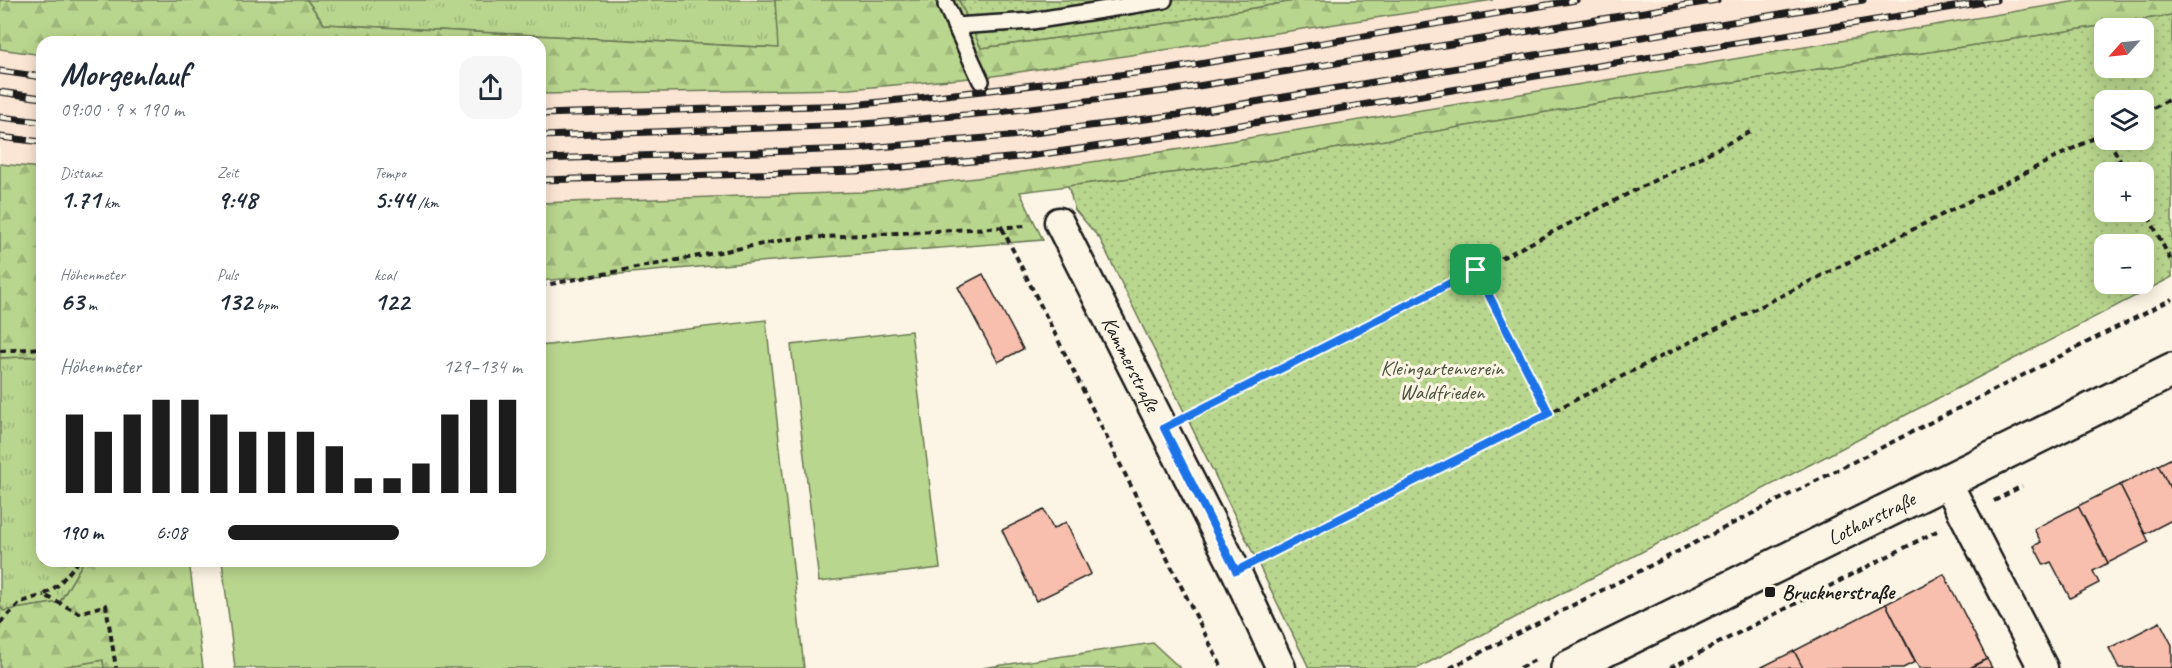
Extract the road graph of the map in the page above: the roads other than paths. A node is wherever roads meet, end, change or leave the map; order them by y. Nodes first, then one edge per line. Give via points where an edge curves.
1 (1164, 0) edge
2 (946, 5) dead end
3 (955, 26) junction
4 (981, 81) dead end
5 (1059, 222) road end
6 (2172, 370) edge
7 (1947, 482) junction
8 (1281, 668) edge
9 (1568, 668) edge
10 (2043, 668) edge

1 - 3 lane via 1032,21
2 - 3 lane
3 - 4 lane
5 - 8 street, Kammerstraße
6 - 7 street, Lotharstraße
7 - 9 street, Lotharstraße
7 - 10 street

